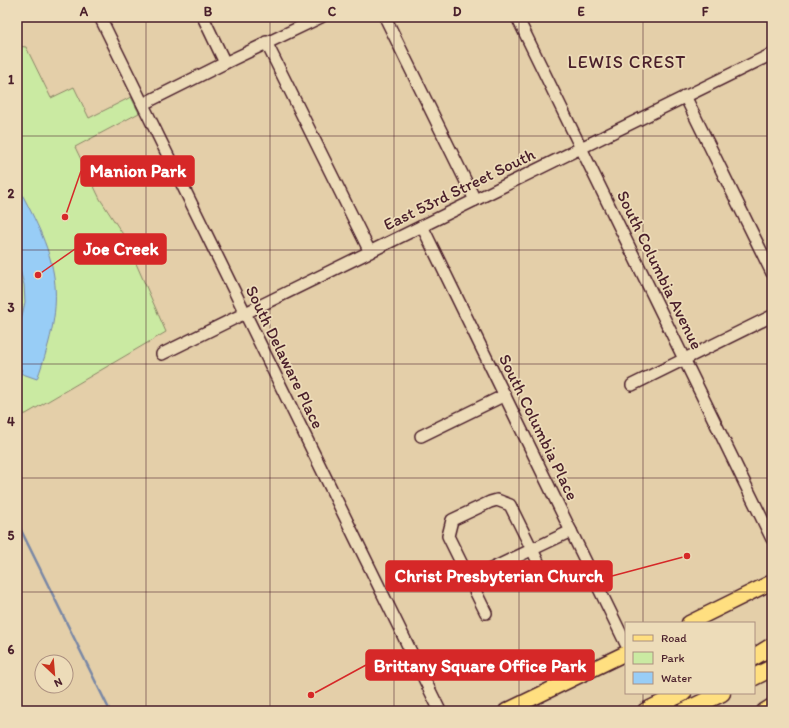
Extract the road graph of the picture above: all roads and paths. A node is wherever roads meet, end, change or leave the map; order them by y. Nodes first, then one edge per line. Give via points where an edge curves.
1 (100, 17) edge
2 (203, 17) edge
3 (385, 17) edge
4 (517, 17) edge
5 (317, 18) edge
6 (266, 42) junction
7 (772, 54) edge
8 (225, 62) junction
9 (685, 96) junction
10 (143, 104) junction
11 (581, 148) junction
12 (475, 200) junction
13 (422, 226) junction
14 (370, 252) junction
15 (772, 273) edge
16 (244, 314) junction
17 (772, 316) edge
18 (162, 354) dead end
19 (685, 359) junction
20 (632, 385) dead end
21 (505, 395) junction
22 (422, 436) dead end
23 (571, 531) junction
24 (772, 539) edge
25 (532, 549) junction
26 (470, 579) junction
27 (548, 582) dead end
28 (772, 582) edge
29 (486, 613) dead end
30 (691, 622) edge
31 (625, 642) edge
32 (772, 648) edge
33 (625, 653) edge
34 (755, 656) edge
35 (772, 668) edge
36 (755, 676) edge
37 (681, 694) edge
38 (720, 694) edge
39 (772, 706) edge
40 (440, 711) edge
41 (506, 711) edge
42 (646, 711) edge
43 (685, 711) edge
44 (764, 711) edge

1 - 10 street, South Delaware Place
2 - 8 street
3 - 12 street
4 - 11 street, South Columbia Avenue
5 - 6 street
6 - 8 street
6 - 14 street
7 - 9 street, East 53rd Street South
8 - 10 street
9 - 11 street, East 53rd Street South
9 - 15 street
10 - 16 street, South Delaware Place
11 - 12 street, East 53rd Street South
11 - 19 street, South Columbia Avenue
12 - 13 street, East 53rd Street South
13 - 14 street, East 53rd Street South
13 - 21 street, South Columbia Place
14 - 16 street, East 53rd Street South
16 - 18 street, East 53rd Street South
16 - 40 street, South Delaware Place
17 - 19 street
19 - 20 street
19 - 24 street, South Columbia Avenue
21 - 22 street
21 - 23 street, South Columbia Place
23 - 25 street
23 - 31 street, South Columbia Place
25 - 26 street
25 - 26 street via 510,505 497,500 452,520 448,536
25 - 27 street
26 - 29 street
28 - 30 main road
32 - 34 highway
33 - 41 main road
35 - 36 highway
37 - 42 highway
38 - 43 highway
39 - 44 main road

